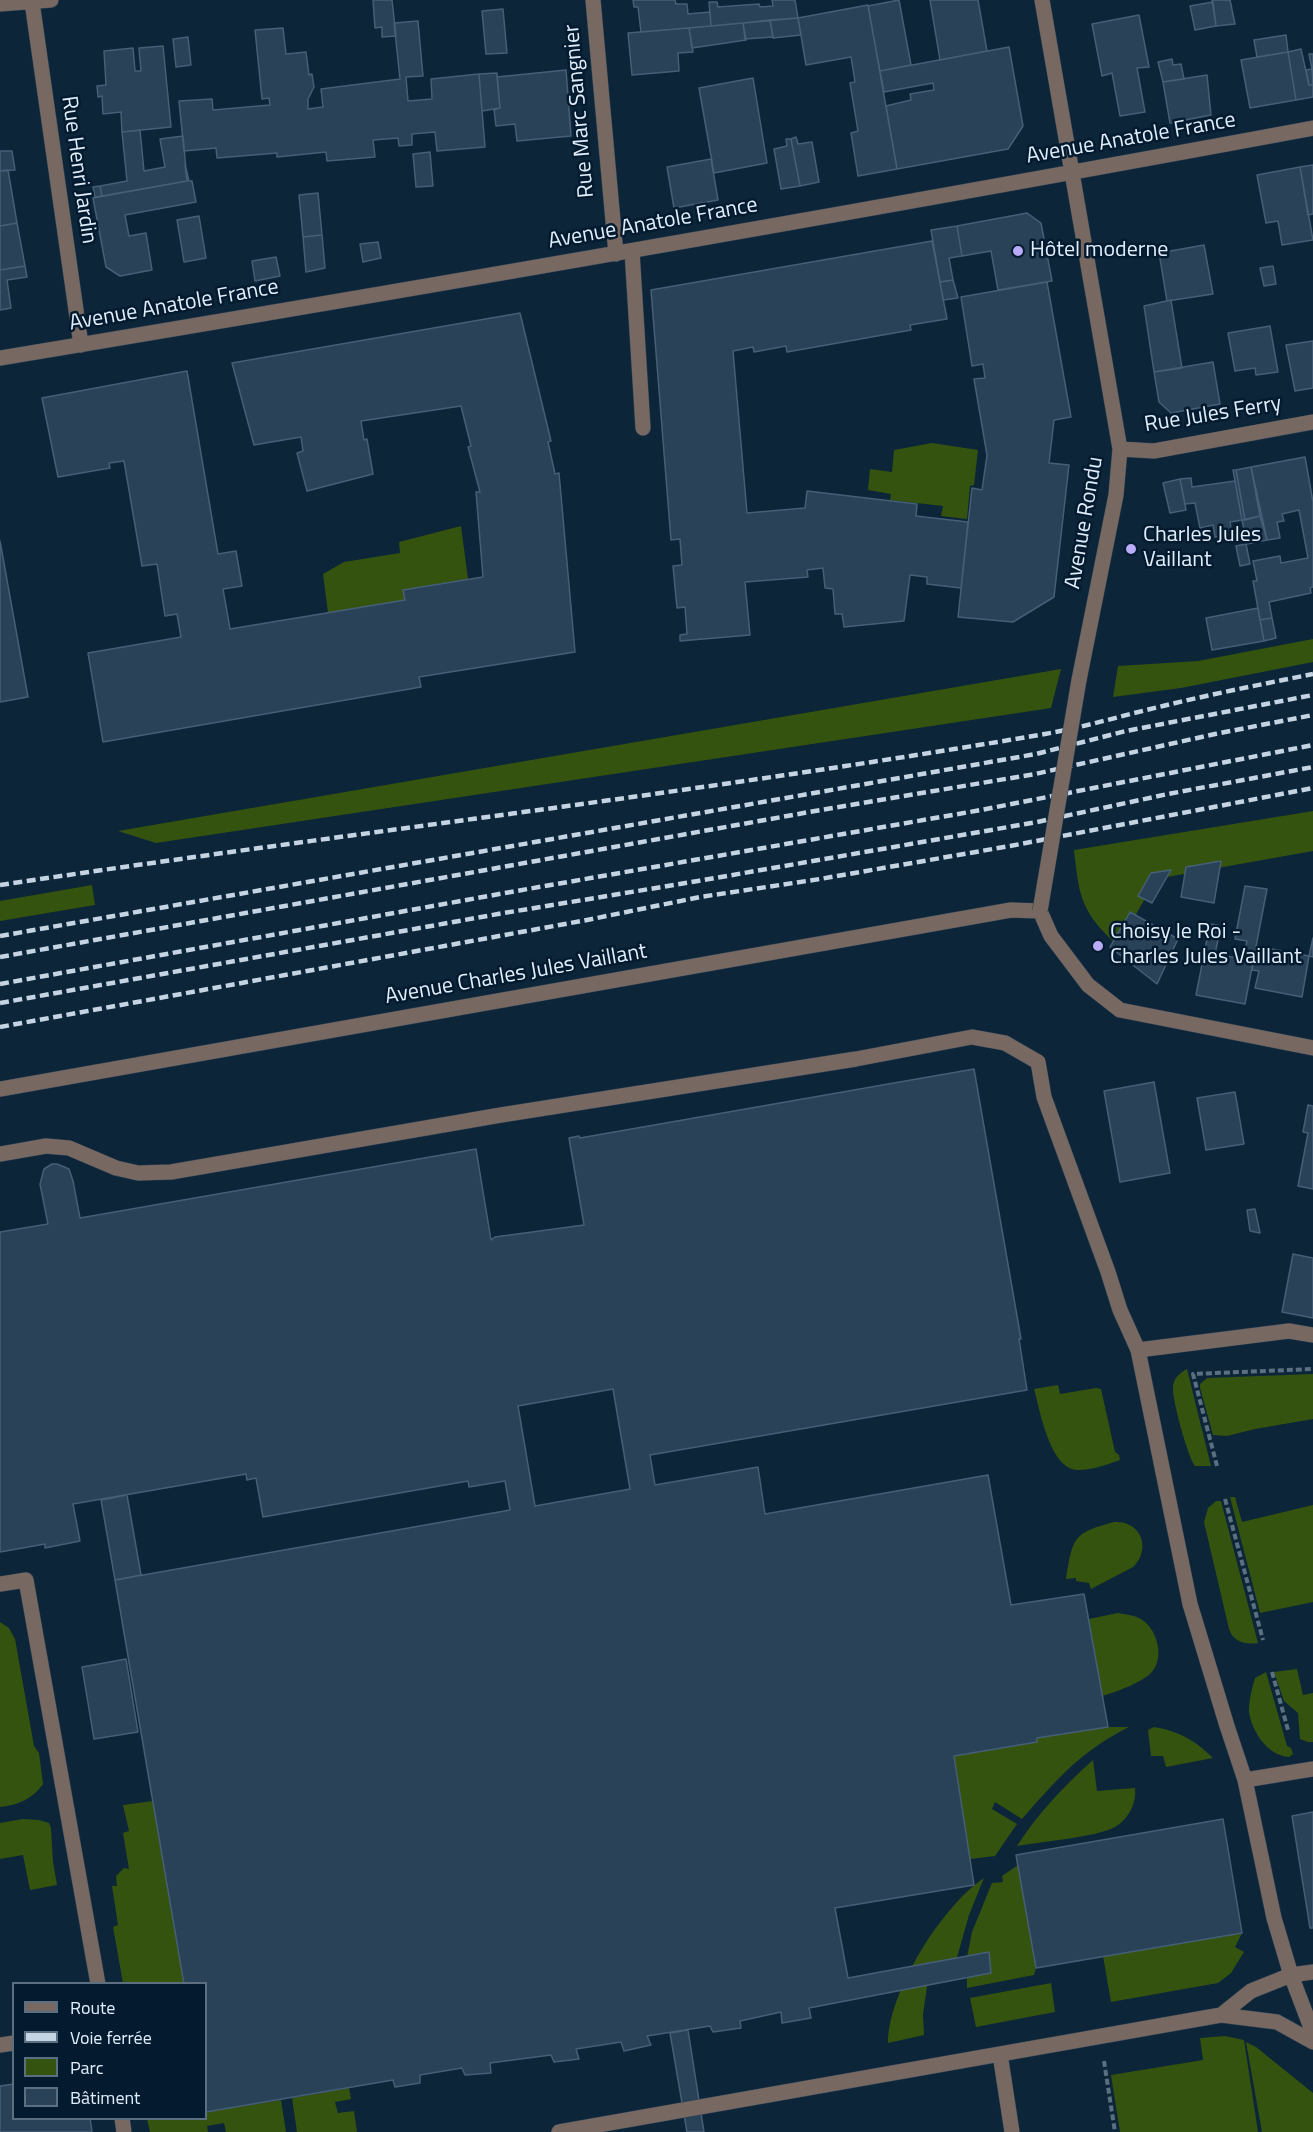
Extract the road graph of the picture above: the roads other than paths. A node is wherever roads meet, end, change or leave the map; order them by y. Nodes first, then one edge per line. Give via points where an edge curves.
1 (51, 0) edge
2 (593, 0) edge
3 (1042, 0) edge
4 (32, 2) junction
5 (0, 4) edge
6 (1313, 128) edge
7 (1072, 173) junction
8 (632, 251) junction
9 (616, 254) junction
10 (81, 345) junction
11 (0, 358) edge
12 (1313, 422) edge
13 (643, 428) dead end
14 (1120, 449) junction
15 (1040, 911) junction
16 (1313, 1048) edge
17 (0, 1089) edge
18 (0, 1154) edge
19 (1313, 1335) edge
20 (1138, 1350) junction
21 (0, 1584) edge
22 (1313, 1769) edge
23 (1245, 1779) junction
24 (1313, 1972) edge
25 (1291, 1975) junction
26 (98, 1982) edge
27 (1221, 2015) junction
28 (1313, 2033) edge
29 (1313, 2042) edge
30 (1000, 2054) junction
31 (559, 2132) edge
32 (1012, 2132) edge

1 - 4 street
2 - 9 street, Rue Marc Sangnier
3 - 7 street, Avenue Rondu
4 - 5 street
4 - 10 street, Rue Henri Jardin
6 - 7 street, Avenue Anatole France
7 - 8 street, Avenue Anatole France
7 - 14 street, Avenue Rondu
8 - 9 street, Avenue Anatole France
8 - 13 street
9 - 10 street, Avenue Anatole France
10 - 11 street, Avenue Anatole France
12 - 14 street, Rue Jules Ferry via 1154,451
14 - 15 street, Avenue Rondu, bridge via 1116,495 1079,680
15 - 16 street via 1051,936 1088,986 1120,1010
15 - 17 street, Avenue Charles Jules Vaillant via 1011,910
18 - 20 street via 46,1146 69,1148 116,1168 138,1173 171,1172 972,1037 1005,1043 1038,1062 1044,1098
19 - 20 street via 1289,1331
20 - 23 street via 1190,1604
21 - 26 street via 26,1580
22 - 23 street
23 - 25 street via 1274,1918
24 - 25 street
25 - 27 street via 1251,1991
25 - 28 street
27 - 29 street via 1277,2022
27 - 30 street
30 - 31 street
30 - 32 street

